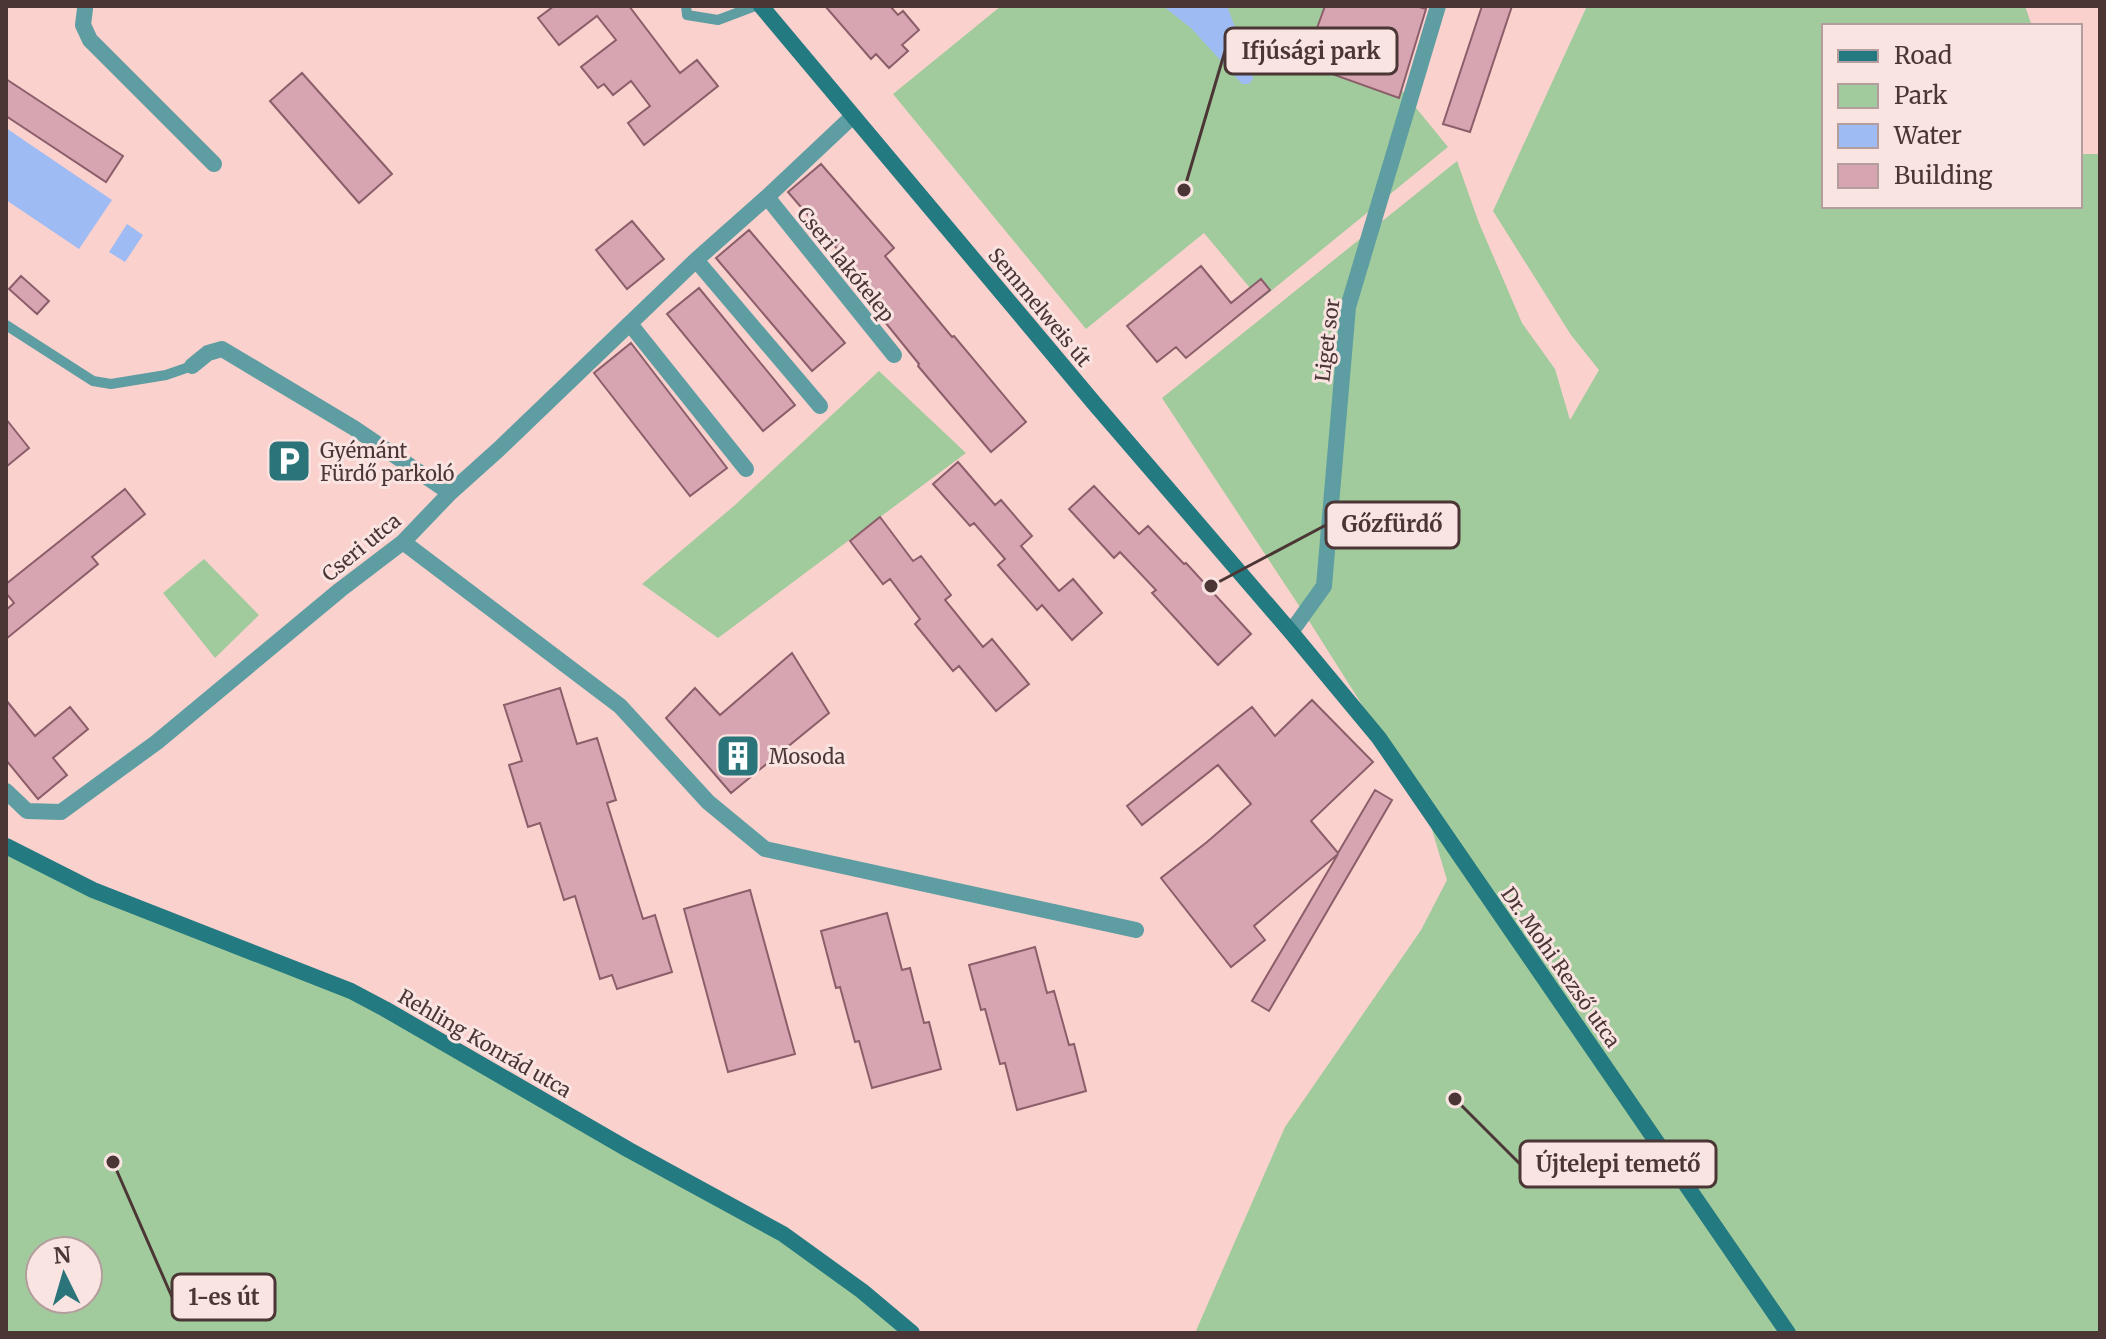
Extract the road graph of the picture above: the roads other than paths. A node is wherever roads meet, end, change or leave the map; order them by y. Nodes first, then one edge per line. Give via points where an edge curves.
1 (686, 6) edge
2 (758, 6) edge
3 (1438, 6) edge
4 (85, 7) edge
5 (853, 116) junction
6 (214, 164) dead end
7 (767, 197) junction
8 (696, 260) junction
9 (630, 324) junction
10 (6, 325) edge
11 (894, 355) dead end
12 (192, 366) joint
13 (820, 406) dead end
14 (746, 469) dead end
15 (450, 493) junction
16 (403, 542) junction
17 (1291, 632) junction
18 (6, 791) edge
19 (6, 846) edge
20 (1136, 930) dead end
21 (912, 1333) edge
22 (1788, 1333) edge

1 - 2 lane via 687,15 718,20
2 - 5 street, Semmelweis út
3 - 17 street, Liget sor via 1348,307 1324,586
4 - 6 street via 83,25 90,40
5 - 7 street, Cseri utca
5 - 17 street, Semmelweis út
7 - 8 street, Cseri utca
7 - 11 street, Cseri lakótelep
8 - 9 street, Cseri utca
8 - 13 street
9 - 14 street
9 - 15 street, Cseri utca
10 - 12 lane via 93,381 138,380
12 - 15 street via 222,349
15 - 16 street, Cseri utca
16 - 18 street, Cseri utca via 157,742 61,812 27,811
16 - 20 street via 620,706 708,802 765,849
17 - 22 street, Dr. Mohi Rezső utca via 1379,738
19 - 21 street, Rehling Konrád utca via 93,890 385,1009 783,1234

